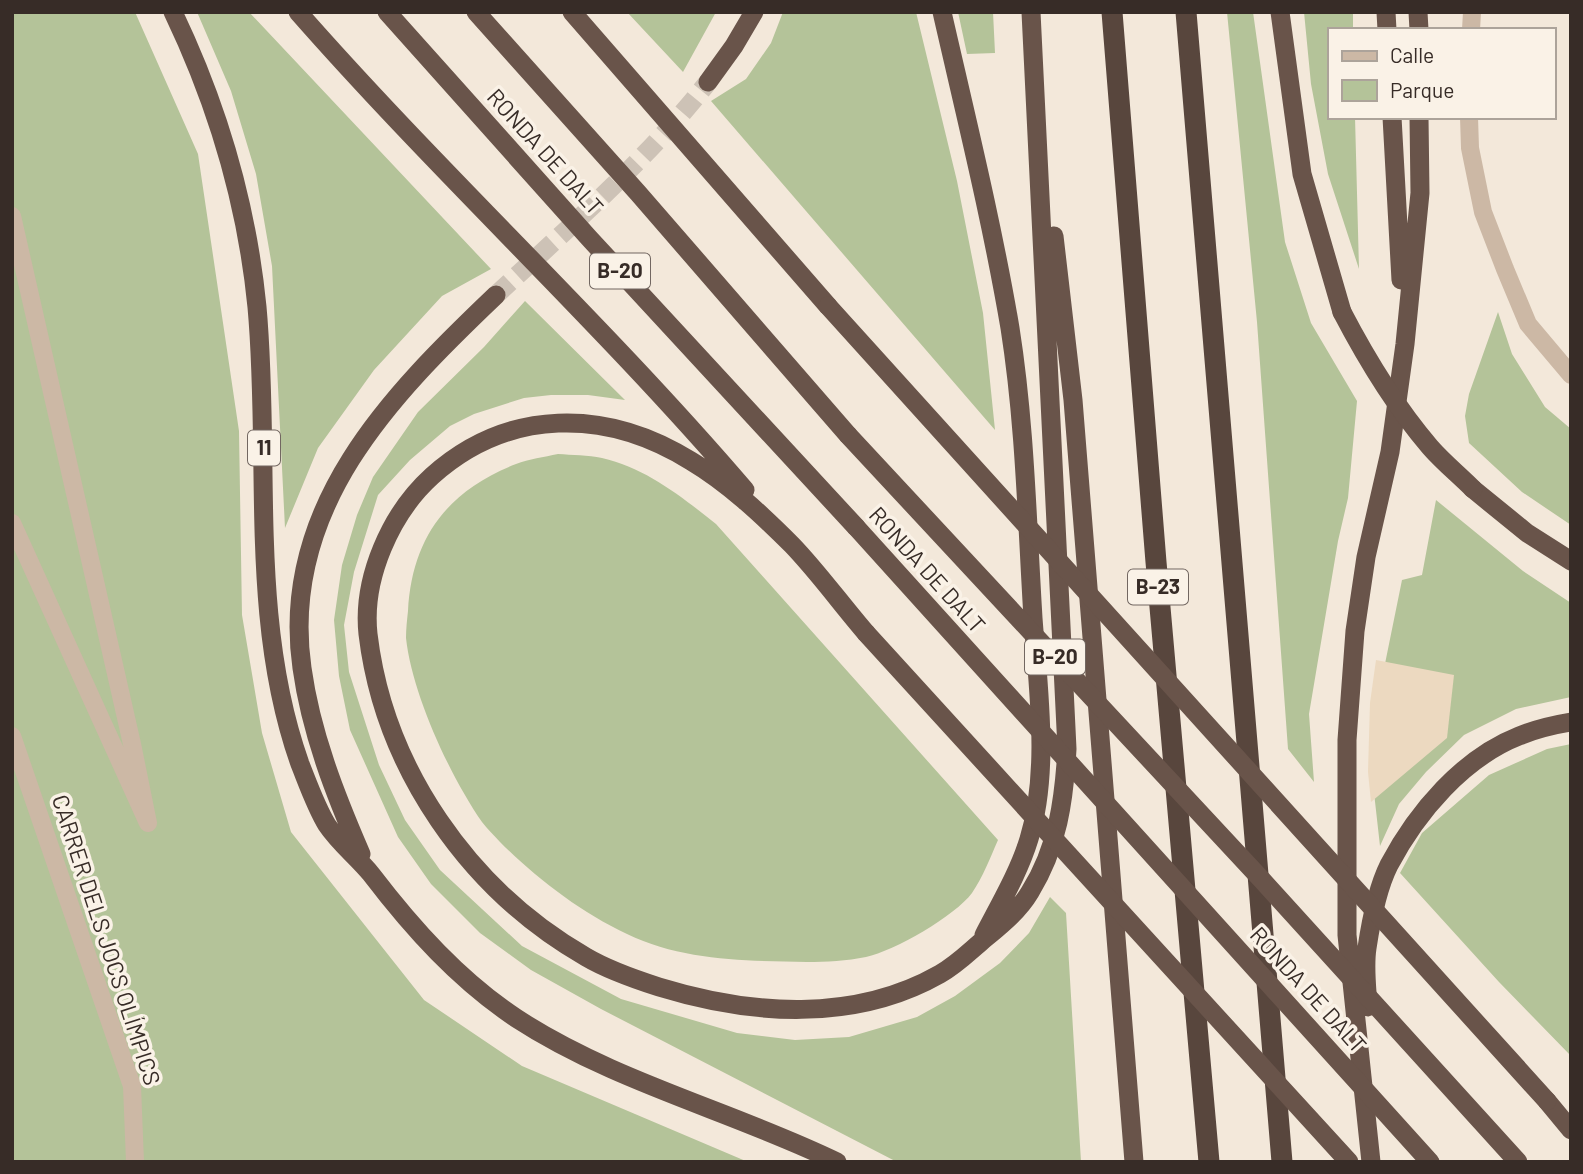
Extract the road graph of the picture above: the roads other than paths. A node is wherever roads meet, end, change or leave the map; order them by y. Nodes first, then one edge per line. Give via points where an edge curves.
1 (173, 12) edge
2 (298, 12) edge
3 (387, 12) edge
4 (476, 12) edge
5 (572, 12) edge
6 (754, 12) edge
7 (942, 12) edge
8 (1031, 12) edge
9 (1112, 12) edge
10 (1186, 12) edge
11 (1280, 12) edge
12 (1034, 57) junction
13 (708, 82) tunnel mouth
14 (1392, 119) edge
15 (1419, 119) edge
16 (1469, 119) edge
17 (12, 216) edge
18 (496, 295) tunnel mouth
19 (1405, 344) junction
20 (1571, 375) edge
21 (12, 523) edge
22 (793, 546) junction
23 (1571, 561) edge
24 (1571, 722) edge
25 (12, 736) edge
26 (368, 871) junction
27 (981, 942) junction
28 (1547, 1101) junction
29 (1571, 1123) edge
30 (1571, 1130) edge
31 (135, 1162) edge
32 (837, 1162) edge
33 (1134, 1162) edge
34 (1209, 1162) edge
35 (1282, 1162) edge
36 (1349, 1162) edge
37 (1371, 1162) edge
38 (1430, 1162) edge
39 (1518, 1162) edge

1 - 26 highway, 11 via 219,126 247,233 261,368 265,575 277,685 307,782 327,825
2 - 22 highway via 691,427
3 - 38 highway, RONDA DE DALT / B-20, bridge
4 - 39 highway, RONDA DE DALT / B-20, bridge via 848,435
5 - 28 highway, bridge via 828,306
6 - 13 highway
7 - 27 highway via 1010,329 1040,717 1039,778 1029,839
8 - 12 highway
9 - 34 highway, B-23
10 - 35 highway
11 - 23 highway, bridge via 1302,174 1342,312 1364,355 1432,449 1527,533
12 - 27 highway via 1065,687 1064,793 1058,829 1029,894 1009,919
12 - 33 highway via 1073,400
14 - 19 highway
15 - 19 highway via 1420,192
16 - 20 street via 1483,212 1505,269 1528,324
17 - 21 street via 148,823
18 - 26 highway via 403,388 354,452 318,525 307,566 299,630 307,701 336,796
19 - 37 highway via 1390,452 1358,606 1347,740 1347,935
22 - 27 highway via 692,461 666,446 615,428 569,422 529,425 472,447 416,490 396,519 374,572 367,627 371,655 403,757 436,816 499,893 588,959 647,983 733,1005 831,1009 918,985 951,967
22 - 36 highway, bridge via 866,633
24 - 37 highway via 1518,736 1482,757 1427,808 1388,867 1367,949
25 - 31 street, CARRER DELS JOCS OLÍMPICS via 132,1086
26 - 32 highway via 394,906 454,969 518,1019 606,1065
28 - 29 highway
28 - 30 highway

